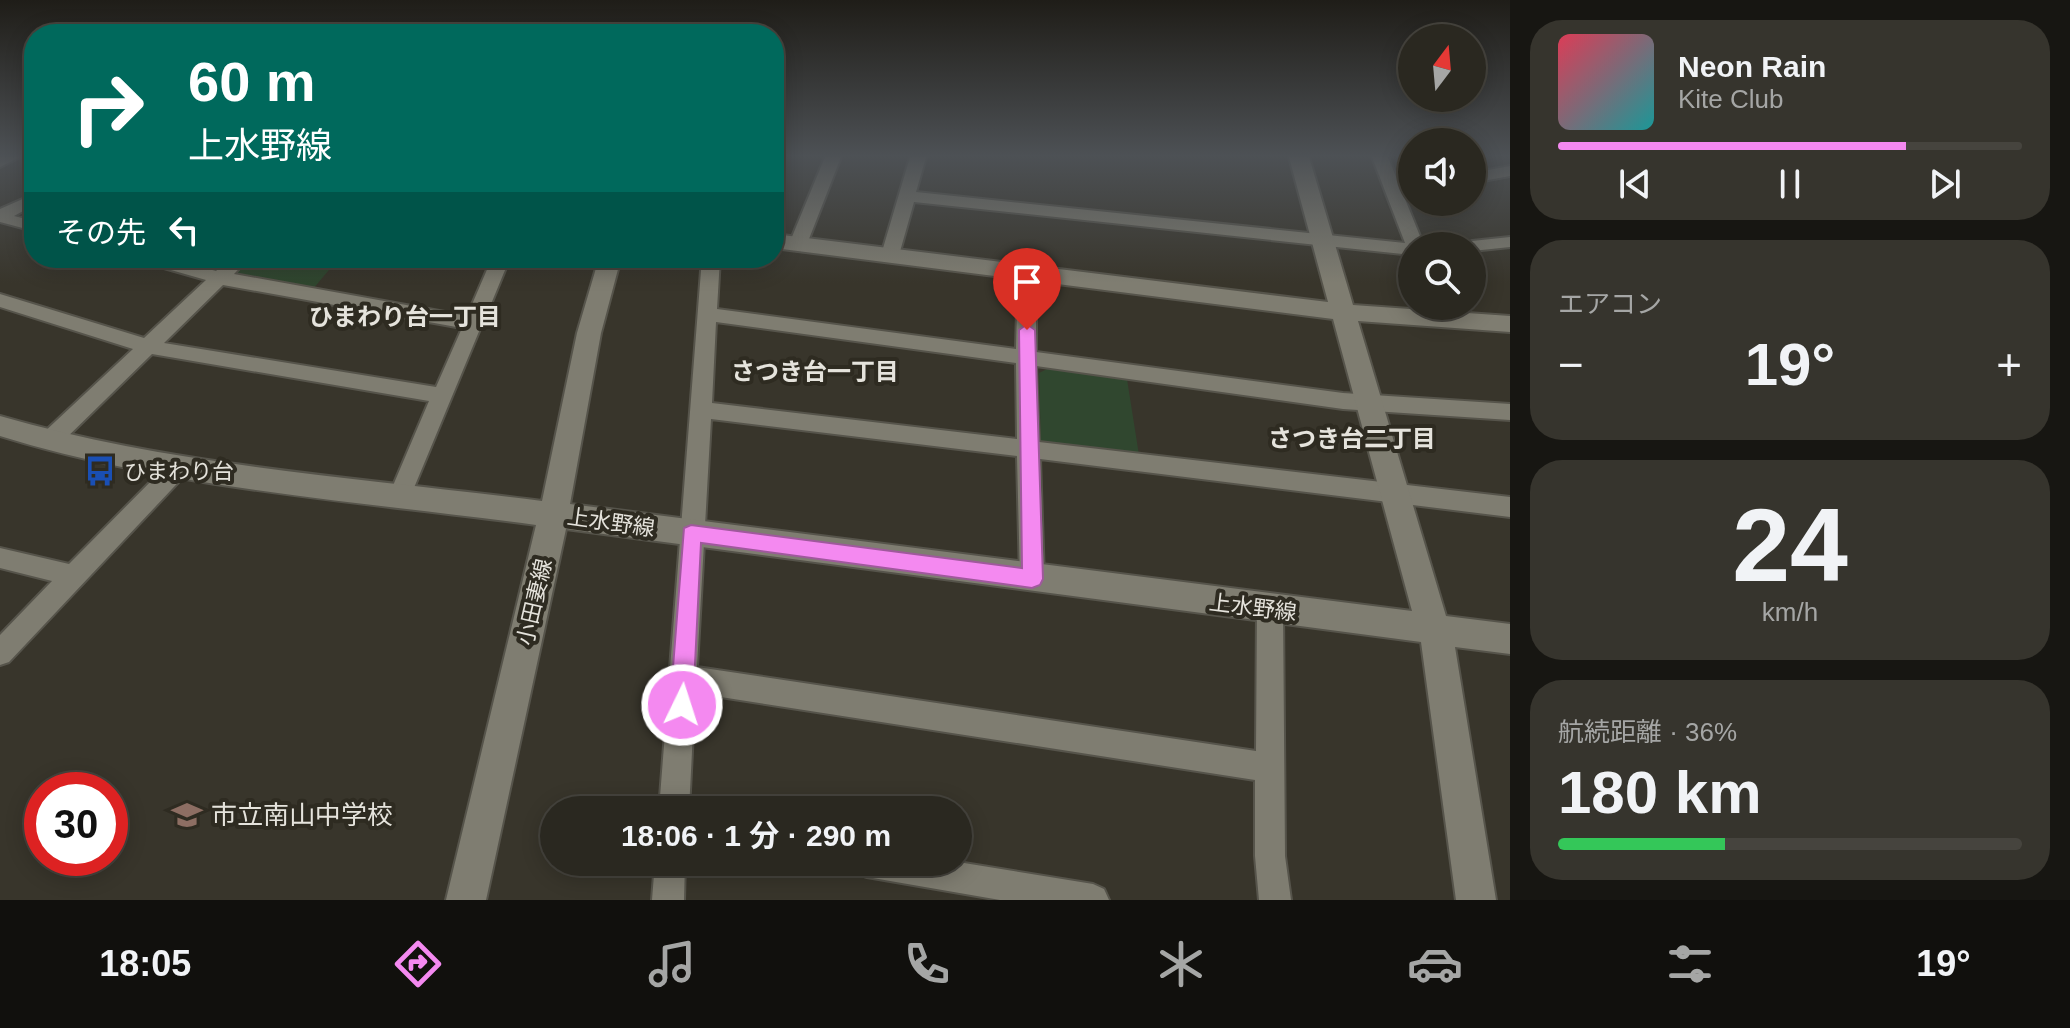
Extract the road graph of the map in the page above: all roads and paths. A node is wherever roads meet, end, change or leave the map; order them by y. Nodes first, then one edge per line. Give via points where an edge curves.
1 (816, 199) edge
2 (905, 199) edge
3 (933, 199) edge
4 (1311, 199) edge
5 (1397, 199) edge
6 (24, 204) edge
7 (0, 216) edge
8 (24, 223) edge
9 (1409, 232) edge
10 (784, 242) edge
11 (1324, 242) junction
12 (1510, 242) edge
13 (798, 244) junction
14 (1486, 245) edge
15 (1398, 246) edge
16 (890, 255) junction
17 (184, 268) edge
18 (230, 268) edge
19 (494, 268) edge
20 (607, 268) edge
21 (710, 268) edge
22 (1027, 272) junction
23 (220, 278) junction
24 (0, 300) edge
25 (1344, 312) junction
26 (708, 314) junction
27 (476, 324) junction
28 (1510, 324) edge
29 (149, 347) junction
30 (1027, 359) junction
31 (444, 396) junction
32 (1368, 403) junction
33 (702, 410) junction
34 (1510, 412) edge
35 (0, 426) edge
36 (49, 441) junction
37 (1028, 451) junction
38 (180, 466) junction
39 (1395, 494) junction
40 (400, 495) junction
41 (1510, 507) edge
42 (554, 513) junction
43 (691, 534) junction
44 (0, 558) edge
45 (74, 576) junction
46 (1032, 579) junction
47 (1270, 609) junction
48 (1435, 629) junction
49 (1510, 639) edge
50 (0, 653) edge
51 (684, 678) junction
52 (1272, 768) junction
53 (675, 796) edge
54 (669, 876) edge
55 (950, 876) edge
56 (466, 900) edge
57 (668, 900) edge
58 (1093, 900) edge
59 (1275, 900) edge
60 (1476, 900) edge

1 - 13 street
2 - 16 street
3 - 11 street
4 - 11 street
5 - 9 street
6 - 7 street
7 - 8 street
10 - 13 street
11 - 15 street
11 - 25 street
12 - 14 street
13 - 16 street
16 - 22 street
17 - 23 street
18 - 23 street
19 - 27 street
20 - 42 street, 小田妻線
21 - 26 street
22 - 25 street
22 - 30 street
23 - 27 street
23 - 29 street
24 - 29 street
25 - 28 street
25 - 32 street
26 - 30 street
26 - 33 street
27 - 31 street
29 - 31 street
29 - 36 street
30 - 32 street
30 - 37 street
31 - 40 street
32 - 34 street
32 - 39 street
33 - 37 street
33 - 43 street
35 - 36 street, 上水野線
36 - 38 street, 上水野線
37 - 39 street
37 - 46 street
38 - 40 street, 上水野線
38 - 45 street
39 - 41 street
39 - 48 street
40 - 42 street, 上水野線
42 - 43 street, 上水野線
42 - 56 street, 小田妻線
43 - 46 street, 上水野線
43 - 51 street
44 - 45 street
45 - 50 street
46 - 47 street, 上水野線
47 - 48 street, 上水野線
47 - 52 street
48 - 49 street, 上水野線
48 - 60 street
51 - 52 street
51 - 53 street
52 - 59 street
54 - 57 street
55 - 58 street

